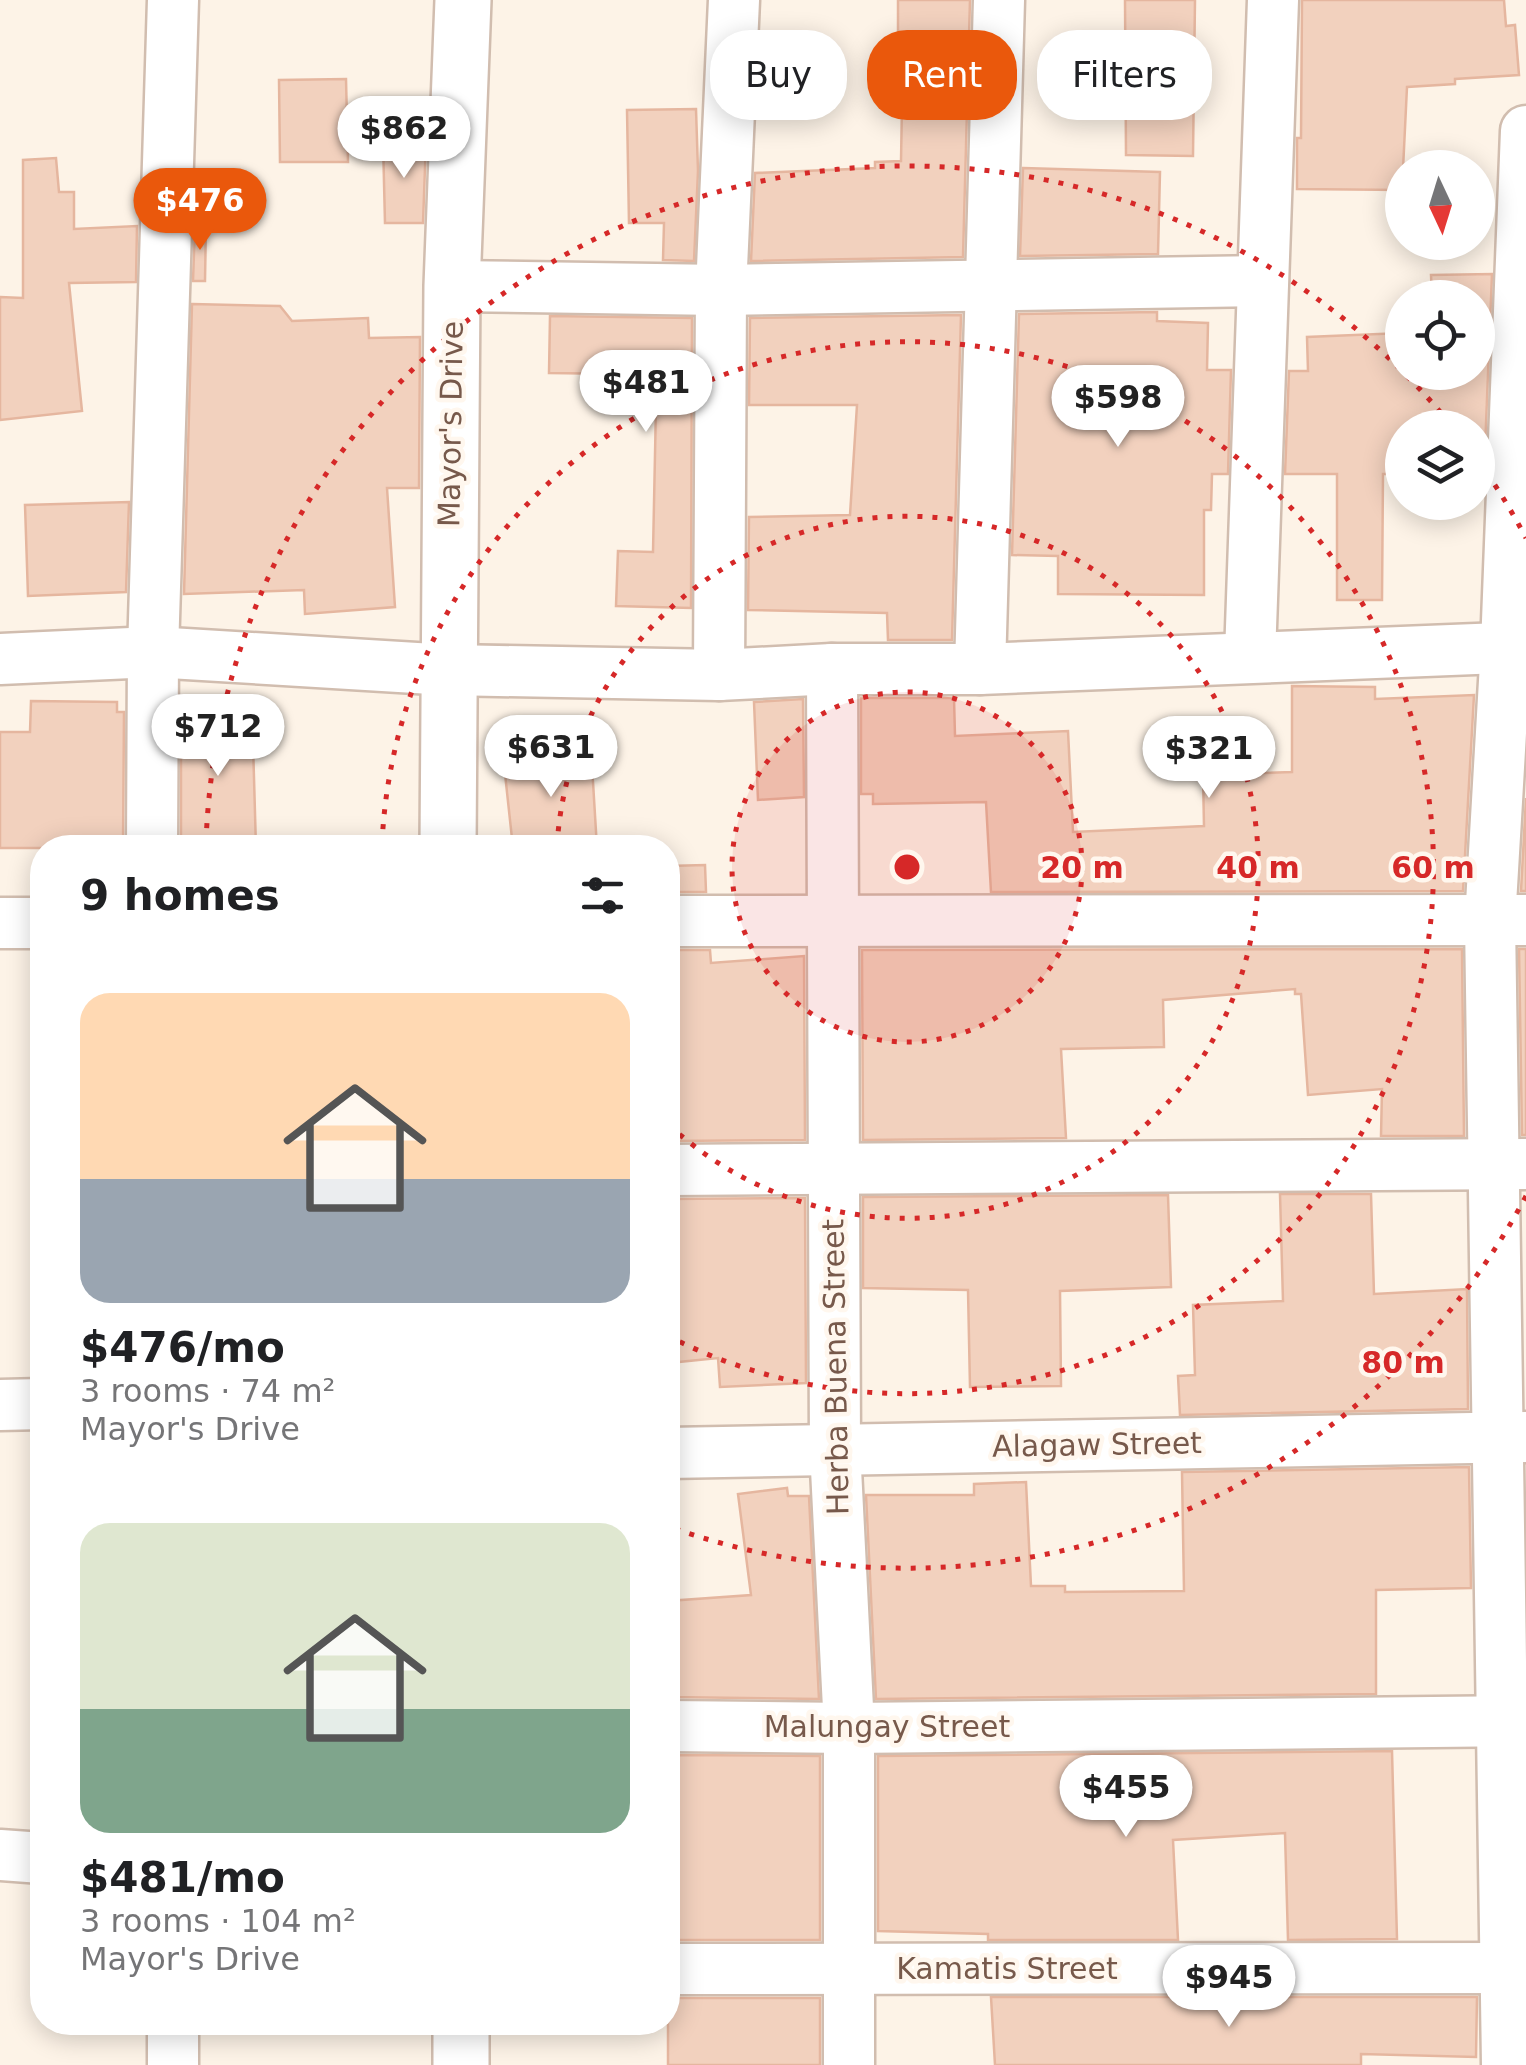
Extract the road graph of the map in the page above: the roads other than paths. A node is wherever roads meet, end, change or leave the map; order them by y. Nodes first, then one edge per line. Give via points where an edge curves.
1 (172, 0) edge
2 (464, 0) edge
3 (734, 0) edge
4 (999, 0) edge
5 (1273, 0) edge
6 (1526, 130) edge
7 (1263, 281) junction
8 (990, 285) junction
9 (452, 286) junction
10 (720, 290) junction
11 (1521, 369) edge
12 (1516, 647) edge
13 (152, 652) junction
14 (1250, 656) junction
15 (0, 659) edge
16 (832, 669) junction
17 (448, 670) junction
18 (980, 670) junction
19 (719, 675) junction
20 (152, 835) edge
21 (448, 835) edge
22 (1508, 920) edge
23 (680, 921) edge
24 (834, 922) junction
25 (0, 923) edge
26 (30, 923) edge
27 (1510, 1164) edge
28 (834, 1166) junction
29 (680, 1170) edge
30 (30, 1405) edge
31 (0, 1406) edge
32 (1511, 1437) edge
33 (835, 1450) junction
34 (680, 1452) edge
35 (1513, 1722) edge
36 (680, 1726) edge
37 (849, 1728) junction
38 (0, 1854) edge
39 (30, 1857) edge
40 (680, 1968) edge
41 (1516, 1968) edge
42 (846, 1969) junction
43 (173, 2035) edge
44 (461, 2035) edge
45 (173, 2065) edge
46 (461, 2065) edge
47 (849, 2065) edge
48 (1506, 2065) edge

1 - 13 street
2 - 9 street, Mayor's Drive
3 - 10 street
4 - 8 street
5 - 7 street
6 - 11 street
7 - 8 street
7 - 14 street
8 - 10 street
8 - 18 street
9 - 10 street
9 - 17 street, Mayor's Drive
10 - 19 street
11 - 12 street
12 - 14 street
12 - 22 street
13 - 15 street
13 - 17 street
13 - 20 street
14 - 18 street
16 - 18 street
16 - 19 street
16 - 24 street, Herba Buena Street
17 - 19 street
17 - 21 street, Mayor's Drive
22 - 24 street
22 - 27 street
23 - 24 street
24 - 28 street, Herba Buena Street
25 - 26 street
27 - 28 street
27 - 32 street
28 - 29 street
28 - 33 street, Herba Buena Street
30 - 31 street
32 - 33 street, Alagaw Street
32 - 35 street
33 - 34 street, Alagaw Street
33 - 37 street, Herba Buena Street
35 - 37 street, Malungay Street
35 - 41 street
36 - 37 street, Malungay Street
37 - 42 street, Herba Buena Street
38 - 39 street
40 - 42 street, Kamatis Street
41 - 42 street, Kamatis Street
41 - 48 street
42 - 47 street, Herba Buena Street
43 - 45 street
44 - 46 street

